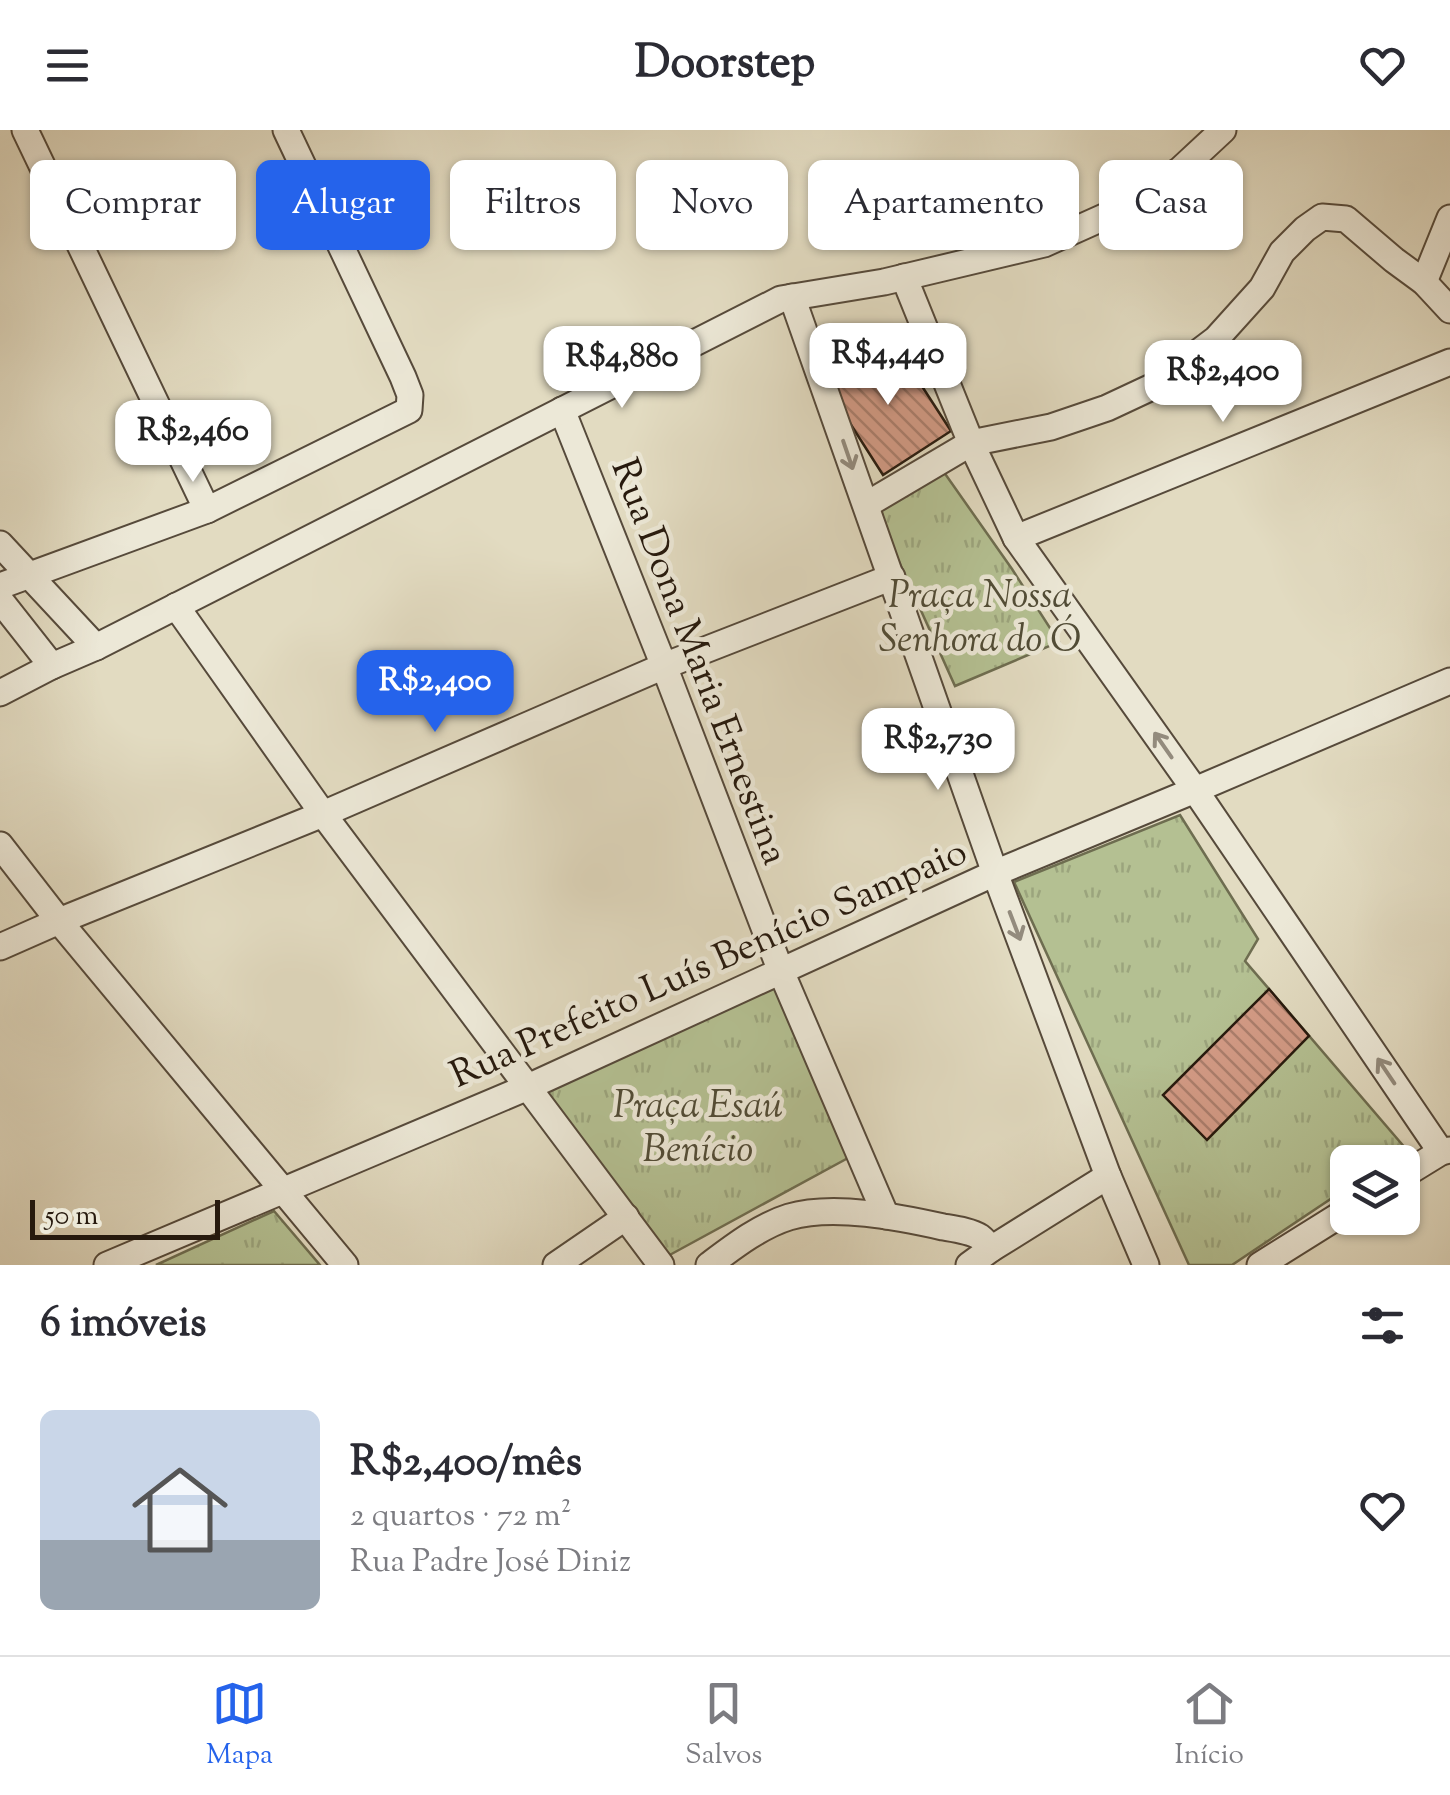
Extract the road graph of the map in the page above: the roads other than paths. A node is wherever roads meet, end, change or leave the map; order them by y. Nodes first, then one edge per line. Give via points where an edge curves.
1 (25, 130) edge
2 (286, 130) edge
3 (1223, 130) edge
4 (1450, 218) edge
5 (904, 277) junction
6 (1424, 282) junction
7 (792, 297) junction
8 (1450, 310) edge
9 (1450, 362) edge
10 (562, 410) junction
11 (971, 443) junction
12 (866, 506) junction
13 (206, 510) junction
14 (1016, 538) junction
15 (0, 544) edge
16 (29, 575) junction
17 (892, 577) junction
18 (0, 586) edge
19 (0, 600) edge
20 (176, 606) junction
21 (96, 647) junction
22 (52, 666) junction
23 (664, 666) junction
24 (1450, 681) edge
25 (0, 693) edge
26 (1195, 790) junction
27 (323, 814) junction
28 (0, 845) edge
29 (995, 873) junction
30 (59, 921) junction
31 (0, 947) edge
32 (780, 970) junction
33 (528, 1087) junction
34 (1446, 1151) edge
35 (1420, 1166) edge
36 (1108, 1176) junction
37 (285, 1191) junction
38 (886, 1216) junction
39 (626, 1217) junction
40 (1330, 1221) edge
41 (991, 1248) junction
42 (107, 1265) edge
43 (346, 1265) edge
44 (556, 1265) edge
45 (660, 1265) edge
46 (709, 1265) edge
47 (969, 1265) edge
48 (1146, 1265) edge
49 (1260, 1265) edge

1 - 13 street
2 - 13 street via 404,376 411,404 400,416
3 - 5 street via 1180,170 1122,209 1044,244
4 - 6 street
5 - 7 street
5 - 11 street
6 - 8 street
6 - 11 street via 1346,219 1322,217 1282,252 1262,288 1216,339 1154,386 1051,427
7 - 10 street
7 -> 12 street
9 - 14 street
10 - 20 street
10 - 23 street, Rua Dona Maria Ernestina
11 - 12 street
11 - 14 street
12 - 17 street
13 - 16 street
26 -> 14 street
15 - 16 street
16 - 18 street
16 - 21 street
17 - 23 street
17 - 29 street
19 - 22 street
20 - 21 street
20 - 27 street
21 - 22 street
22 - 25 street
23 - 27 street
23 - 32 street, Rua Dona Maria Ernestina
24 - 26 street, Rua Prefeito Luís Benício Sampaio
26 - 29 street, Rua Prefeito Luís Benício Sampaio
34 -> 26 street
27 - 30 street
27 - 33 street
28 - 30 street
29 - 32 street, Rua Prefeito Luís Benício Sampaio
29 -> 36 street
30 - 31 street
30 - 37 street
32 - 33 street, Rua Prefeito Luís Benício Sampaio
32 - 38 street, Rua Dona Maria Ernestina
33 - 37 street, Rua Prefeito Luís Benício Sampaio
33 - 39 street
34 - 35 street
36 - 41 street
36 - 48 street
37 - 42 street, Rua Prefeito Luís Benício Sampaio
37 - 43 street
38 - 41 street via 978,1236
38 - 46 street via 789,1217
39 - 44 street
39 - 45 street
40 - 49 street
41 - 47 street

